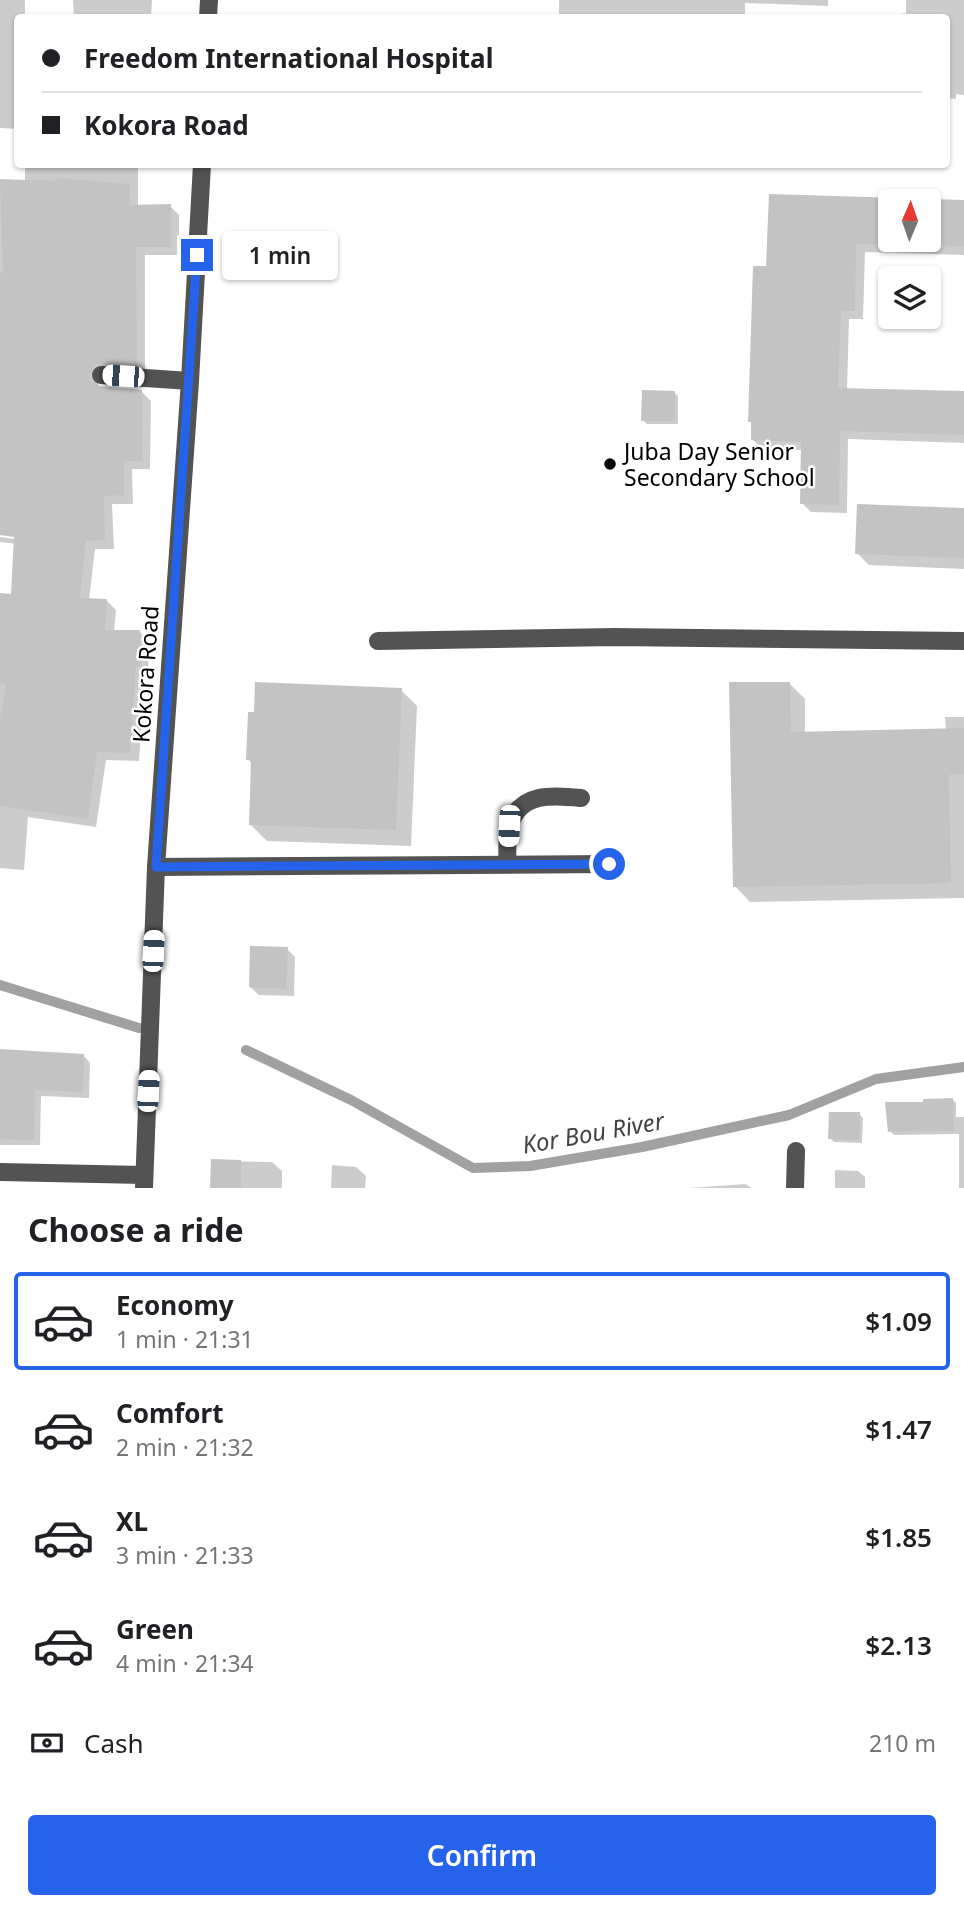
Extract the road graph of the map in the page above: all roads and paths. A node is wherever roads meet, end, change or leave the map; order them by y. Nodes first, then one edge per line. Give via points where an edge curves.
1 (202, 168) edge
2 (101, 375) dead end
3 (190, 381) junction
4 (964, 640) edge
5 (379, 641) dead end
6 (581, 798) dead end
7 (507, 864) junction
8 (609, 864) dead end
9 (156, 867) junction
10 (796, 1152) dead end
11 (0, 1172) edge
12 (144, 1181) edge
13 (796, 1188) edge

1 - 3 street, Kokora Road
2 - 3 street
3 - 9 street, Kokora Road
4 - 5 street via 615,637
6 - 7 street via 532,798 509,826
7 - 8 street
7 - 9 street
9 - 12 street, Kokora Road
10 - 13 street
11 - 12 street

